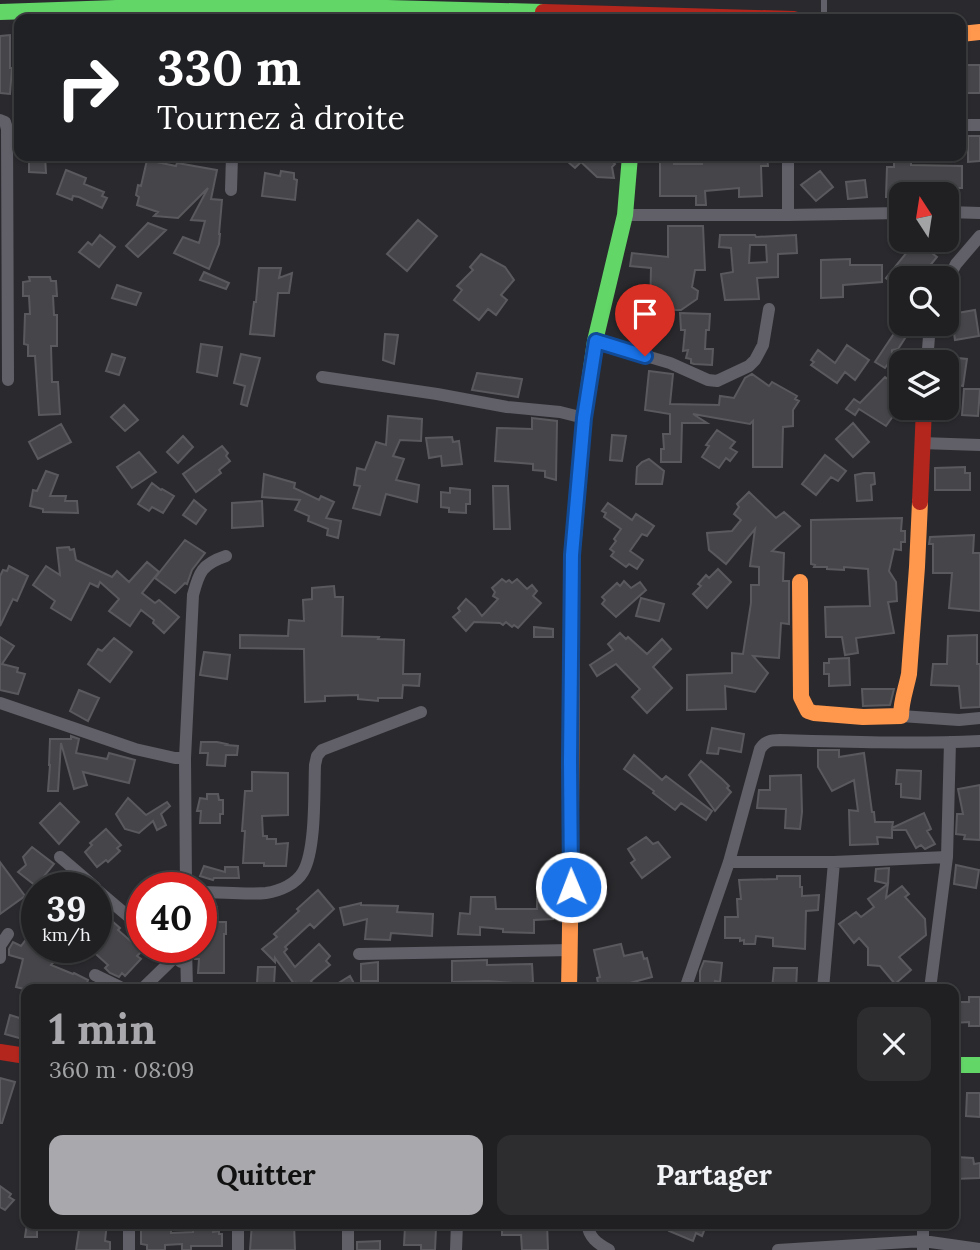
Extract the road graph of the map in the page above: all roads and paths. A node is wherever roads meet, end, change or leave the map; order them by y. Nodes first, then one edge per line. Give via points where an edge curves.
1 (617, 7) edge
2 (0, 12) edge
3 (232, 12) edge
4 (634, 14) edge
5 (0, 120) edge
6 (232, 161) edge
7 (630, 161) edge
8 (788, 161) edge
9 (231, 190) dead end
10 (959, 212) edge
11 (889, 213) edge
12 (980, 213) edge
13 (625, 215) junction
14 (788, 215) junction
15 (980, 236) edge
16 (955, 266) edge
17 (769, 309) dead end
18 (596, 341) junction
19 (323, 377) dead end
20 (8, 380) dead end
21 (584, 418) junction
22 (923, 420) edge
23 (921, 443) junction
24 (980, 445) edge
25 (226, 556) dead end
26 (800, 582) dead end
27 (0, 703) edge
28 (421, 712) dead end
29 (901, 716) junction
30 (980, 718) edge
31 (980, 741) edge
32 (950, 742) junction
33 (185, 758) junction
34 (947, 857) junction
35 (60, 858) dead end
36 (729, 862) junction
37 (834, 862) junction
38 (76, 872) edge
39 (186, 872) edge
40 (217, 892) edge
41 (112, 902) edge
42 (126, 914) edge
43 (8, 934) dead end
44 (570, 950) junction
45 (359, 954) dead end
46 (0, 957) edge
47 (169, 963) edge
48 (182, 963) edge
49 (187, 963) edge
50 (187, 967) junction
51 (95, 975) dead end
52 (114, 984) edge
53 (147, 984) edge
54 (187, 984) edge
55 (569, 984) edge
56 (687, 984) edge
57 (823, 984) edge
58 (931, 984) edge
59 (0, 1052) edge
60 (21, 1055) edge
61 (959, 1065) edge
62 (980, 1065) edge
63 (129, 1229) edge
64 (238, 1229) edge
65 (348, 1229) edge
66 (457, 1229) edge
67 (588, 1229) edge
68 (923, 1245) edge
69 (980, 1249) edge
70 (129, 1250) edge
71 (238, 1250) edge
72 (348, 1250) edge
73 (456, 1250) edge
74 (609, 1250) edge
75 (778, 1250) edge

1 - 3 street
1 - 4 street
2 - 3 street
5 - 20 street via 6,129
6 - 9 street
7 - 13 street
8 - 14 street
10 - 12 street
11 - 14 street
13 - 14 street
13 - 18 street
15 - 16 street
17 - 18 street via 763,345 755,360 717,381
18 - 21 street
19 - 21 street
21 - 44 street via 572,555
22 - 23 street
23 - 24 street
23 - 29 street via 917,567
25 - 33 street via 200,572 193,595
26 - 29 street via 800,697 808,711
27 - 33 street via 135,749
28 - 40 street via 322,750 317,756 311,848 302,874 292,883 265,893
29 - 30 street
31 - 32 street
32 - 34 street
32 - 36 street via 771,740 763,744
33 - 39 street
34 - 37 street
34 - 58 street
35 - 38 street
36 - 37 street
36 - 56 street
37 - 57 street
41 - 42 street
43 - 46 street via 0,946
44 - 45 street
44 - 55 street
47 - 53 street
48 - 50 street
49 - 50 street
50 - 54 street
51 - 52 street
59 - 60 street
61 - 62 street
63 - 70 street
64 - 71 street
65 - 72 street
66 - 73 street
67 - 74 street via 595,1242
68 - 69 street
68 - 75 street

